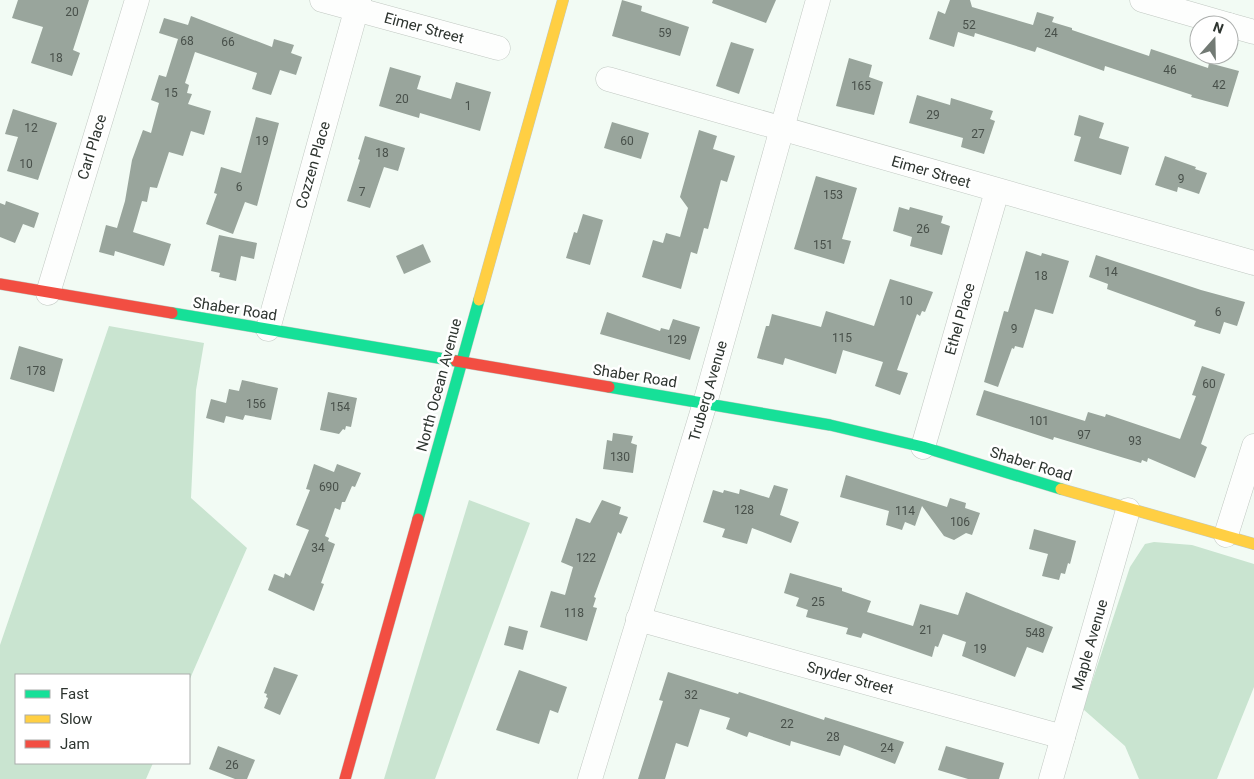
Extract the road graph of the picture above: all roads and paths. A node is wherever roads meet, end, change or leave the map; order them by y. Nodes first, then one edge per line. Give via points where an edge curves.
1 (137, 0) edge
2 (322, 0) edge
3 (563, 0) edge
4 (818, 0) edge
5 (1142, 0) edge
6 (358, 5) edge
7 (1194, 15) edge
8 (1239, 28) edge
9 (1254, 32) edge
10 (498, 48) dead end
11 (608, 79) dead end
12 (781, 128) junction
13 (997, 191) junction
14 (1254, 263) edge
15 (0, 284) edge
16 (48, 293) junction
17 (268, 330) junction
18 (461, 362) junction
19 (706, 402) junction
20 (1254, 446) edge
21 (924, 447) junction
22 (1128, 510) junction
23 (1226, 535) junction
24 (1254, 544) edge
25 (638, 619) junction
26 (1063, 737) junction
27 (345, 779) edge
28 (590, 779) edge
29 (1051, 779) edge

1 - 16 street, Carl Place
2 - 6 street, Eimer Street
3 - 18 street, North Ocean Avenue
4 - 12 street, Truberg Avenue
5 - 7 street
6 - 10 street, Eimer Street
6 - 17 street, Cozzen Place
8 - 9 street
11 - 12 street, Eimer Street
12 - 13 street, Eimer Street
12 - 19 street, Truberg Avenue
13 - 14 street, Eimer Street
13 - 21 street, Ethel Place
15 - 16 street, Shaber Road
16 - 17 street, Shaber Road
17 - 18 street, Shaber Road
18 - 19 street, Shaber Road
18 - 27 street, North Ocean Avenue
19 - 21 street, Shaber Road via 830,425
19 - 25 street, Truberg Avenue
20 - 23 street
21 - 22 street, Shaber Road
22 - 23 street, Shaber Road
22 - 26 street, Maple Avenue
23 - 24 street, Shaber Road
25 - 26 street, Snyder Street
25 - 28 street, Truberg Avenue
26 - 29 street, Maple Avenue

